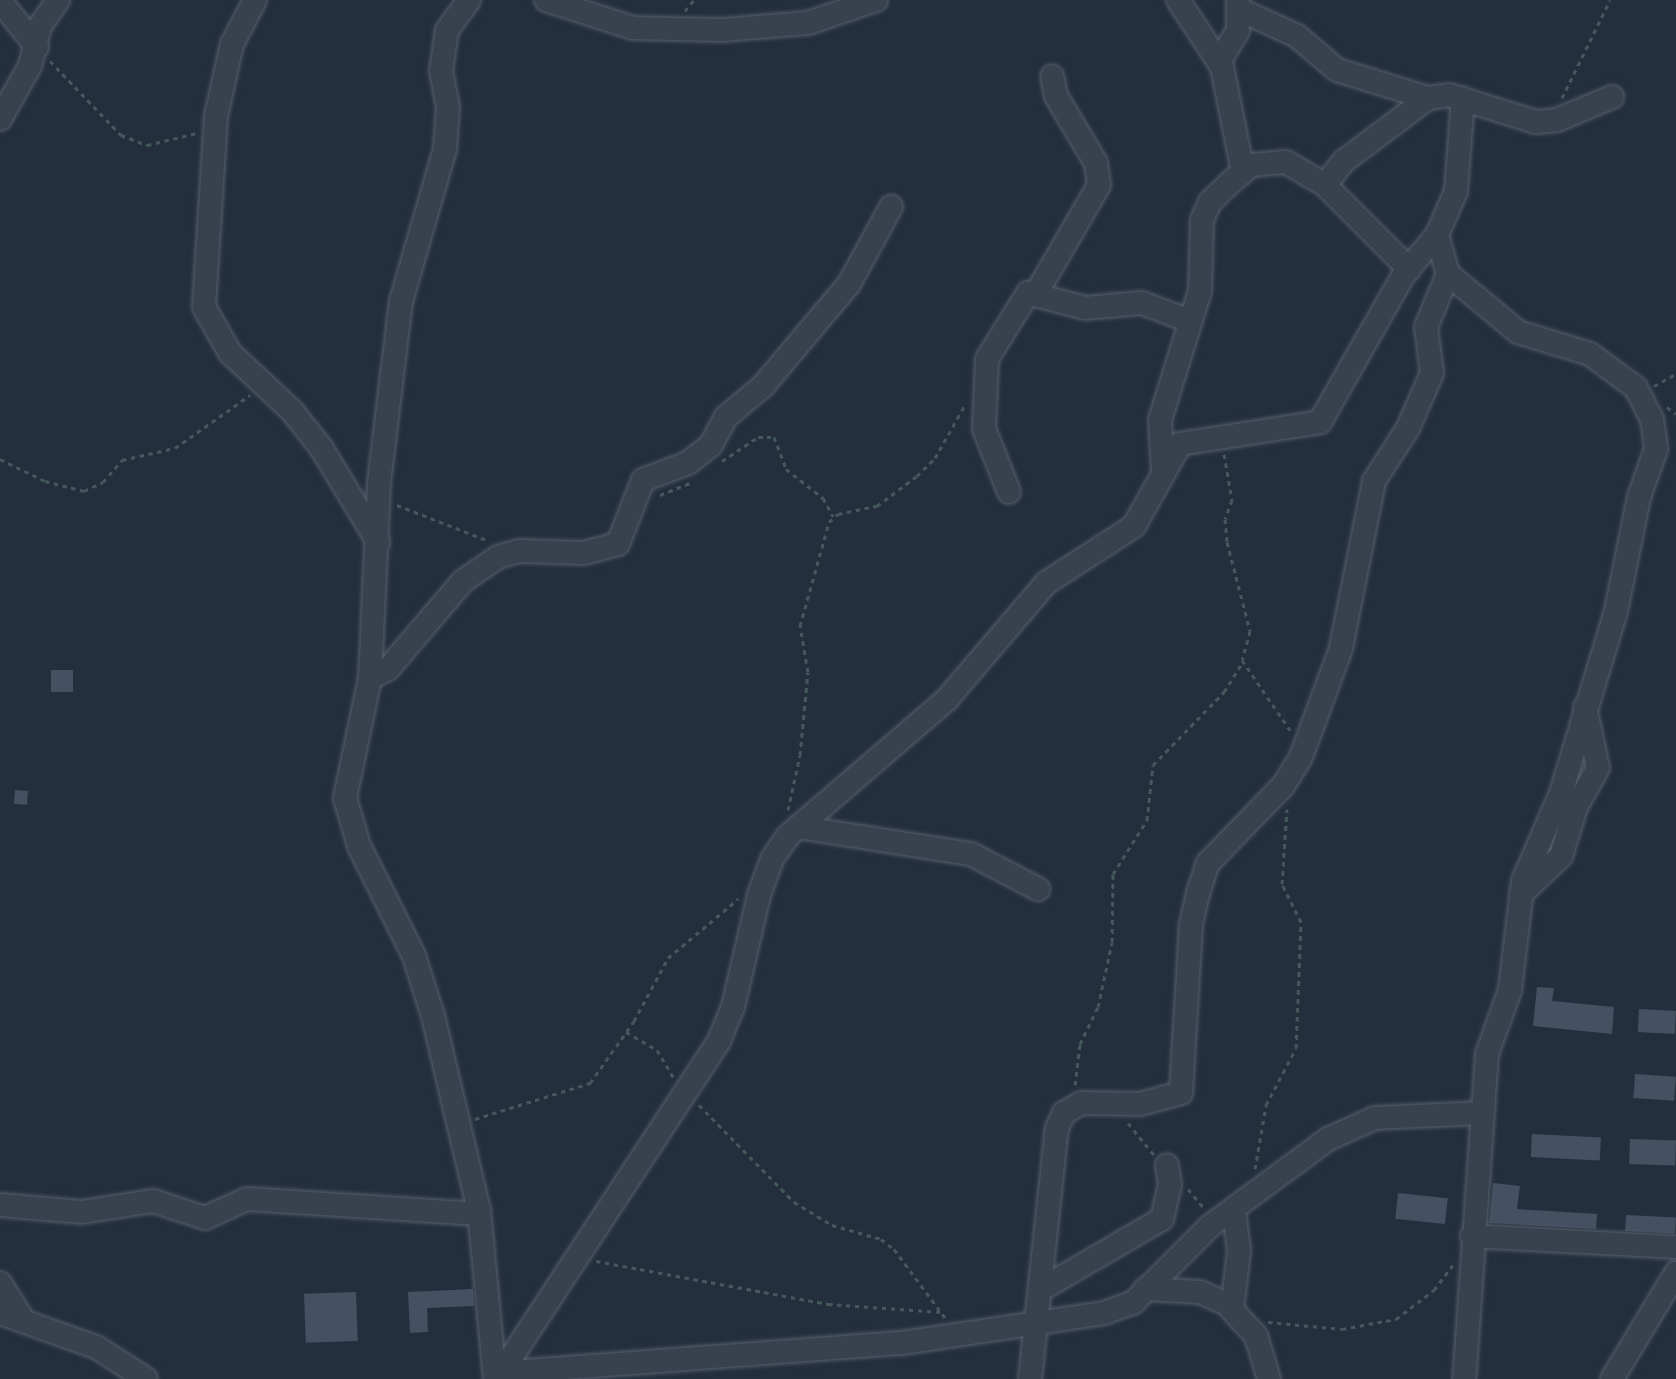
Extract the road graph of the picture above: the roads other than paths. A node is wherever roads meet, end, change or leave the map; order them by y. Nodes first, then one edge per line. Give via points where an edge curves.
1 (58, 0) edge
2 (255, 0) edge
3 (469, 0) edge
4 (546, 0) edge
5 (876, 0) edge
6 (1178, 0) edge
7 (0, 1) edge
8 (1238, 4) edge
9 (37, 46) junction
10 (1219, 62) junction
11 (1052, 76) dead end
12 (1612, 97) dead end
13 (1428, 98) junction
14 (1463, 98) junction
15 (0, 119) edge
16 (1243, 172) junction
17 (1325, 184) junction
18 (891, 207) dead end
19 (1437, 236) junction
20 (1409, 269) junction
21 (1448, 274) junction
22 (1037, 292) junction
23 (1190, 321) junction
24 (1163, 473) junction
25 (1009, 492) dead end
26 (378, 543) junction
27 (370, 678) junction
28 (793, 832) junction
29 (1038, 889) dead end
30 (1481, 1113) junction
31 (1167, 1165) dead end
32 (0, 1205) edge
33 (1234, 1209) junction
34 (479, 1214) junction
35 (1472, 1239) junction
36 (1676, 1247) edge
37 (1676, 1273) edge
38 (0, 1283) edge
39 (1145, 1289) junction
40 (1040, 1290) junction
41 (0, 1313) edge
42 (1237, 1315) junction
43 (23, 1320) junction
44 (1036, 1321) junction
45 (497, 1377) edge
46 (146, 1379) edge
47 (1030, 1379) edge
48 (1269, 1379) edge
49 (1464, 1379) edge
50 (1612, 1379) edge

1 - 9 street via 40,26
2 - 26 street via 232,44 215,126 204,307 213,331 322,449
3 - 26 street via 447,30 441,71 449,129 404,290 379,498
4 - 5 street via 633,28 687,25 722,30 808,23
6 - 10 street
7 - 9 street
8 - 10 street via 1238,30
8 - 13 street via 1298,36 1337,70
9 - 15 street
10 - 16 street
11 - 22 street via 1056,96 1096,163 1099,185
12 - 14 street via 1557,120 1515,118
13 - 14 street
13 - 17 street via 1344,161
14 - 19 street via 1456,191
16 - 17 street via 1273,160
16 - 23 street via 1210,202 1202,220 1201,282
17 - 20 street
18 - 27 street via 849,284 763,386 726,417 711,445 636,488 618,544 584,553 510,552 463,581 405,642 388,669
19 - 20 street
19 - 21 street
20 - 24 street via 1320,422 1180,444
21 - 30 street via 1518,332 1590,354 1639,394 1652,419 1656,449 1639,497 1616,611 1584,704 1598,768 1579,801 1561,856 1521,894 1512,978 1486,1054
21 - 40 street via 1426,327 1432,373 1408,429 1374,481 1341,648 1307,741 1282,786 1208,863 1191,924 1181,1093 1168,1101 1082,1103 1071,1108 1058,1128
22 - 23 street via 1078,307 1142,303
22 - 25 street via 1023,298 987,359 984,429
23 - 24 street via 1160,420
24 - 28 street via 1134,526 1046,583 947,699
26 - 27 street
27 - 34 street via 345,798 360,846 414,956
28 - 29 street via 970,854
28 - 45 street via 772,859 759,895 733,1007 687,1092
30 - 33 street via 1375,1118 1355,1125
30 - 35 street
31 - 40 street via 1170,1185 1162,1219
32 - 34 street via 82,1212 153,1201 204,1218 247,1199
33 - 39 street
33 - 42 street via 1239,1251
34 - 45 street
35 - 36 street
35 - 49 street
37 - 50 street
38 - 43 street
39 - 42 street via 1200,1292
39 - 44 street via 1121,1308
40 - 44 street
41 - 43 street
42 - 48 street via 1259,1342
43 - 46 street via 96,1347
44 - 45 street via 957,1335
44 - 47 street

